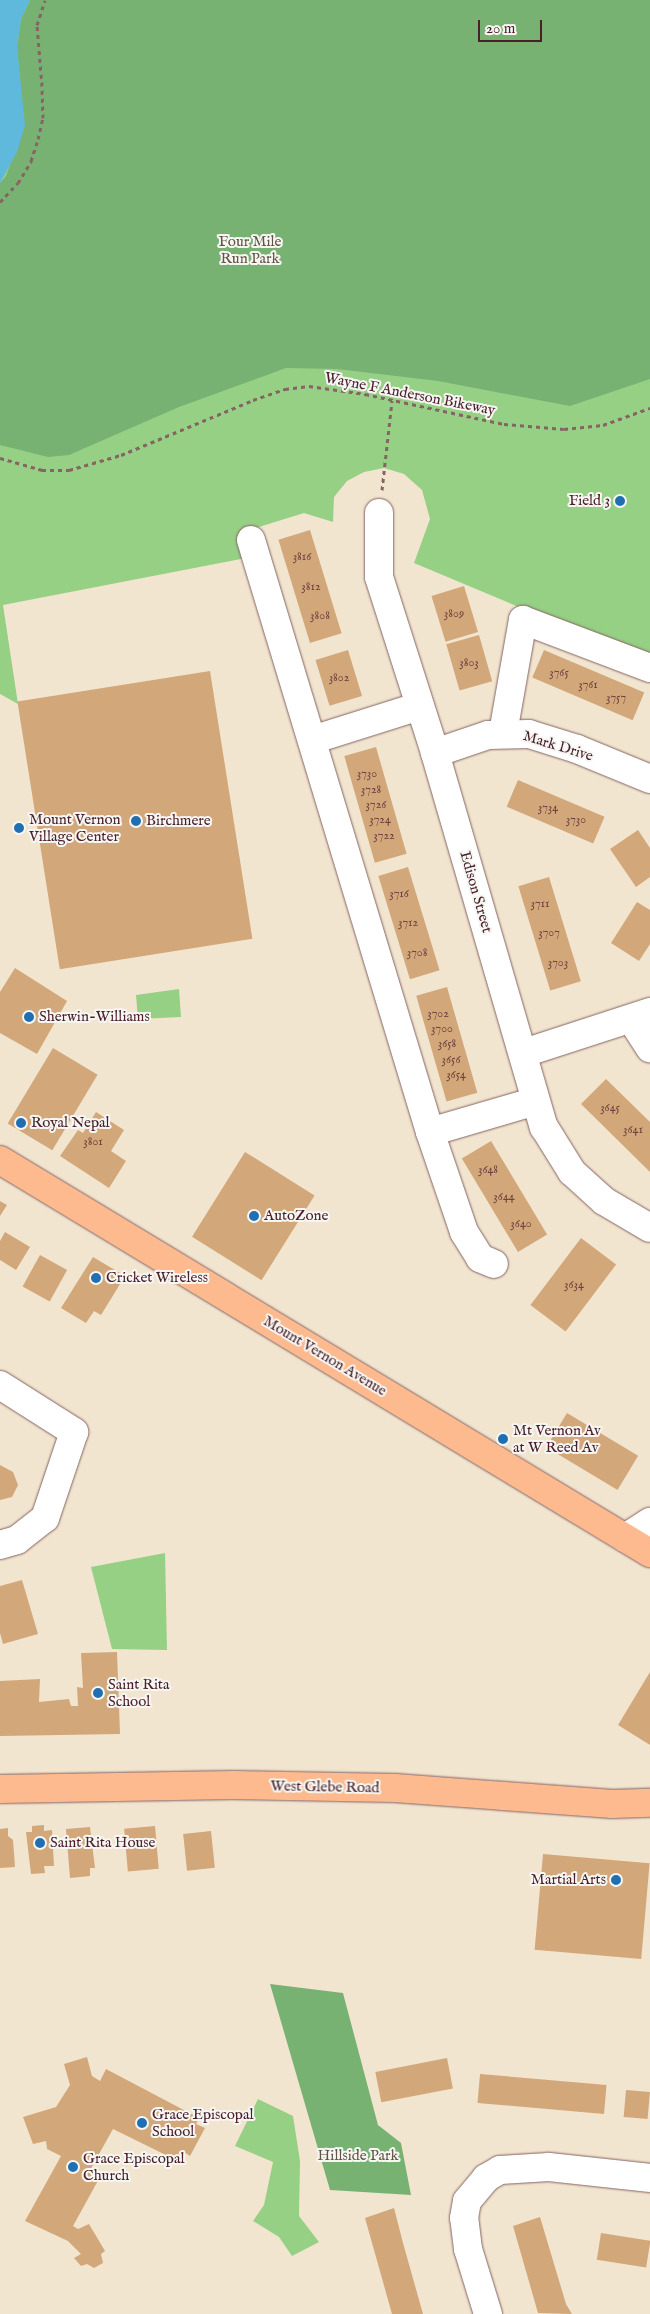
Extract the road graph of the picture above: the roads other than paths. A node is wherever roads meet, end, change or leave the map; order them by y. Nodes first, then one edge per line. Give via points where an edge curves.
1 (379, 513) road end
2 (251, 540) dead end
3 (650, 668) edge
4 (420, 706) junction
5 (503, 733) junction
6 (312, 740) junction
7 (435, 753) junction
8 (650, 779) edge
9 (641, 1016) edge
10 (650, 1048) edge
11 (524, 1053) junction
12 (536, 1101) junction
13 (430, 1132) junction
14 (0, 1160) edge
15 (650, 1228) edge
16 (494, 1264) dead end
17 (0, 1385) edge
18 (650, 1522) edge
19 (625, 1538) junction
20 (0, 1545) edge
21 (650, 1553) edge
22 (0, 1789) edge
23 (650, 1803) edge
24 (650, 2178) edge
25 (488, 2314) edge

1 - 4 street, Edison Street via 379,577
2 - 6 street
3 - 5 street via 523,620
4 - 6 street
4 - 7 street, Edison Street
5 - 7 street, Mark Drive
5 - 8 street, Mark Drive via 529,734 561,744
6 - 13 street
7 - 11 street, Edison Street
9 - 10 street
9 - 11 street
11 - 12 street, Edison Street
12 - 13 street
12 - 15 street, Edison Street via 544,1127 572,1172 604,1201
13 - 16 street via 467,1239 480,1258
14 - 19 main road, Mount Vernon Avenue
17 - 20 street via 74,1432 45,1518 17,1540
18 - 19 street
19 - 21 main road, Mount Vernon Avenue
22 - 23 main road, West Glebe Road via 233,1785 385,1788 612,1804
24 - 25 street via 549,2167 500,2170 486,2178 467,2201 464,2218 468,2249

